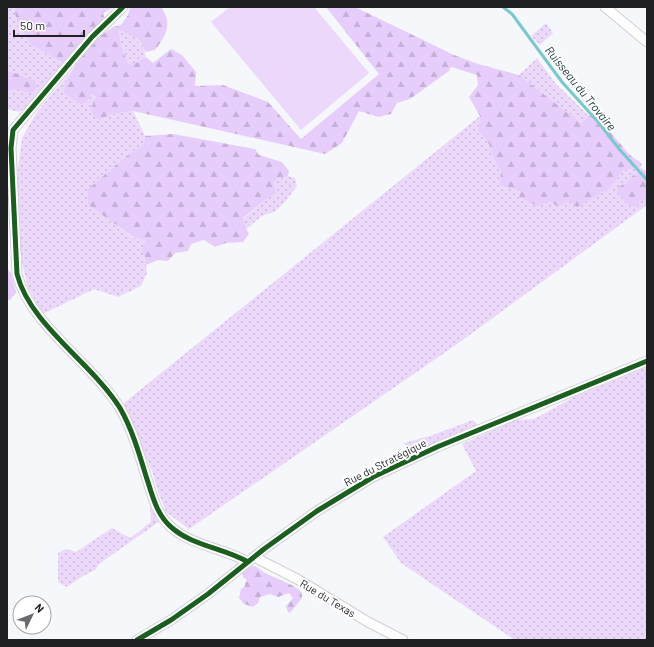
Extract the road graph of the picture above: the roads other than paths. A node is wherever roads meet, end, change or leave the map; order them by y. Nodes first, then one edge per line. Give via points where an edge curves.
1 (123, 7) edge
2 (605, 7) edge
3 (647, 42) edge
4 (647, 361) edge
5 (251, 559) junction
6 (137, 640) edge
7 (403, 640) edge

1 - 5 street, Rue du Texas via 92,37 13,130 17,274 20,286 34,308 92,372 120,408 164,521 185,537
2 - 3 street
4 - 5 street, Rue du Stratégique via 437,447 373,477 317,511
5 - 6 street, Rue du Stratégique via 208,594
5 - 7 street, Rue du Texas via 299,580

